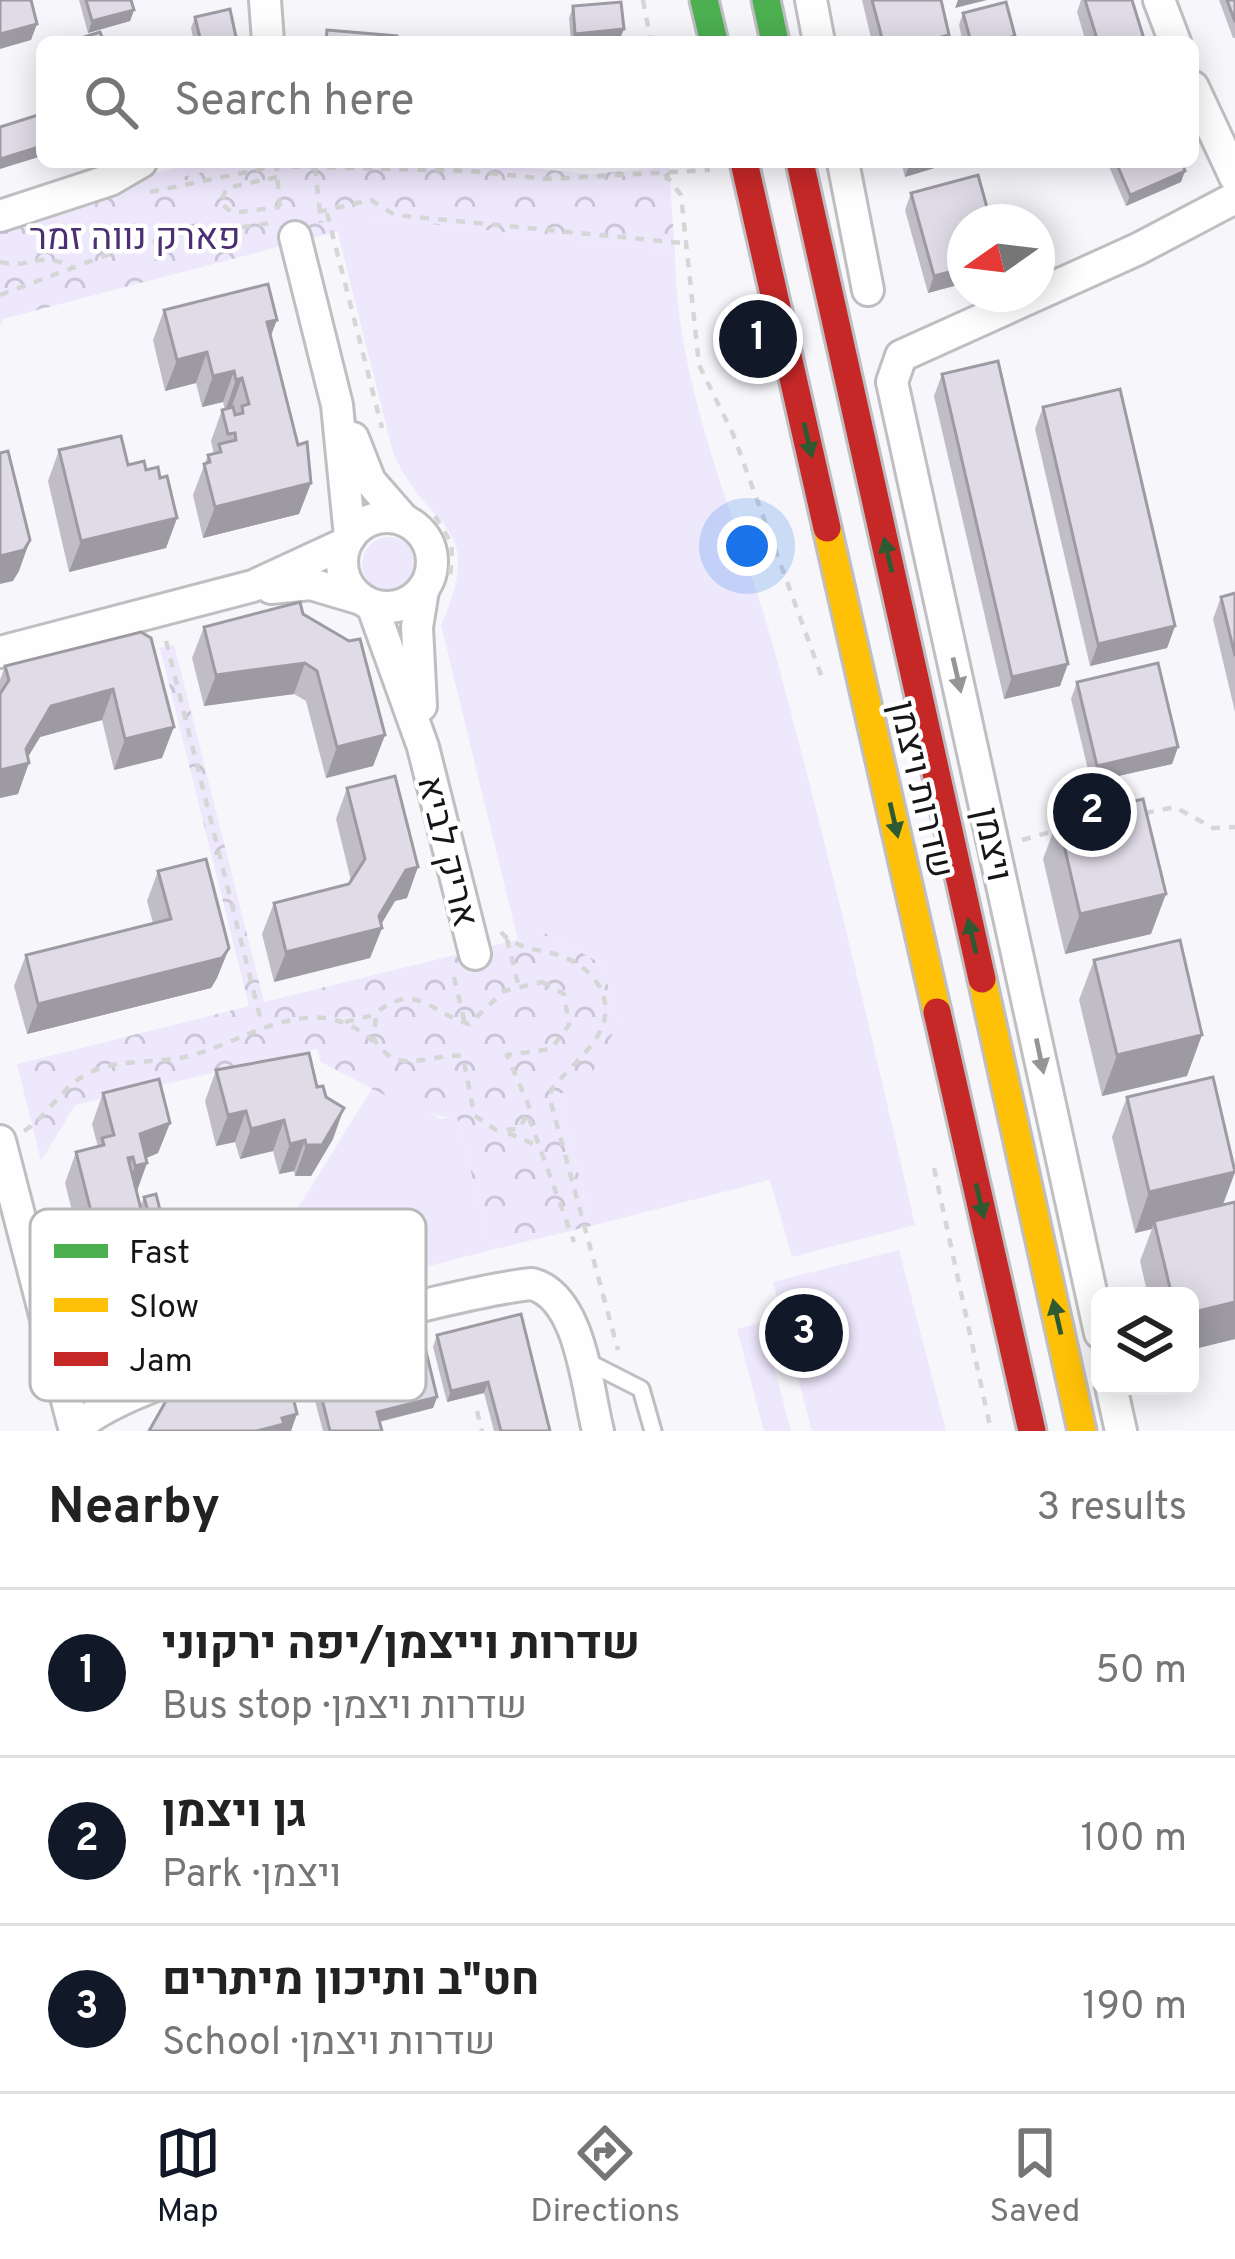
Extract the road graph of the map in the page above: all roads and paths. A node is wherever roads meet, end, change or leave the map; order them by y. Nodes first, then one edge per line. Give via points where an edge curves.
1 (265, 0) edge
2 (643, 0) edge
3 (704, 0) edge
4 (766, 0) edge
5 (811, 0) edge
6 (1160, 0) edge
7 (268, 36) edge
8 (650, 36) edge
9 (713, 36) edge
10 (774, 36) edge
11 (818, 36) edge
12 (1173, 36) edge
13 (1199, 100) edge
14 (131, 168) edge
15 (258, 168) edge
16 (276, 168) edge
17 (387, 168) edge
18 (718, 168) edge
19 (746, 168) edge
20 (801, 168) edge
21 (844, 168) edge
22 (665, 174) junction
23 (277, 177) junction
24 (1235, 178) edge
25 (139, 195) dead end
26 (1235, 198) edge
27 (0, 217) edge
28 (288, 229) joint
29 (682, 243) junction
30 (0, 262) edge
31 (72, 267) junction
32 (868, 290) dead end
33 (0, 295) edge
34 (337, 405) junction
35 (383, 434) dead end
36 (413, 514) junction
37 (348, 540) junction
38 (254, 586) junction
39 (433, 595) junction
40 (365, 601) junction
41 (165, 638) dead end
42 (0, 652) edge
43 (826, 691) dead end
44 (423, 748) junction
45 (1129, 816) edge
46 (1235, 827) edge
47 (1060, 830) edge
48 (996, 851) junction
49 (498, 927) dead end
50 (507, 939) junction
51 (462, 957) joint
52 (518, 984) junction
53 (376, 1013) junction
54 (345, 1022) junction
55 (465, 1024) junction
56 (262, 1025) junction
57 (378, 1046) junction
58 (530, 1118) junction
59 (504, 1132) junction
60 (12, 1136) edge
61 (536, 1145) junction
62 (934, 1167) dead end
63 (30, 1226) edge
64 (574, 1242) dead end
65 (1091, 1291) edge
66 (426, 1309) edge
67 (605, 1310) dead end
68 (578, 1358) junction
69 (1114, 1395) edge
70 (68, 1401) edge
71 (115, 1401) edge
72 (477, 1412) dead end
73 (76, 1431) edge
74 (482, 1431) edge
75 (598, 1431) edge
76 (652, 1431) edge
77 (991, 1431) edge
78 (1032, 1431) edge
79 (1082, 1431) edge
80 (1121, 1431) edge

1 - 7 street
2 - 8 path
3 - 9 main road
4 - 10 main road
5 - 11 street
6 - 12 street
13 - 24 street
14 - 27 street
15 - 25 path
16 - 23 path
17 - 22 path via 546,179
18 - 22 path
19 -> 78 main road, שדרות ויצמן
79 -> 20 main road, שדרות ויצמן
21 - 32 street
22 - 29 path via 680,195
23 - 23 path via 227,188 221,208 280,207
26 -> 48 street, ויצמן via 901,356 892,382
28 - 31 path via 172,237
28 - 34 street
29 - 35 path via 395,215 371,200 326,211
29 - 43 path via 699,365 733,434
30 - 31 path via 48,256
31 - 33 path
34 - 36 street via 370,481
34 - 37 street
36 - 37 street via 374,519
36 - 39 street via 431,550
36 - 39 path via 446,530 452,544 454,562
37 - 38 street
37 - 40 street via 343,572
38 - 40 street via 311,584
38 - 42 street
39 - 40 street via 399,606
39 - 44 street, אריק לביא via 417,627
40 - 44 street, אריק לביא
41 - 56 path
44 - 51 street, אריק לביא
45 - 46 path via 1175,806 1213,828
47 - 48 path
48 -> 65 street, ויצמן
49 - 50 path
50 - 52 path
50 - 67 path via 579,964 604,995 600,1032 551,1090 551,1103
51 - 55 path
52 - 55 path
52 - 58 path via 551,985 570,1007 557,1045 508,1054
53 - 54 path
53 - 55 path via 422,998
53 - 57 path
54 - 56 path via 310,1017
54 - 57 path
56 - 60 path via 202,1052 88,1073
57 - 59 path via 403,1063 463,1056 475,1114
58 - 59 path
58 - 61 path
59 - 61 path
60 - 63 street
61 - 64 path
62 - 77 path
66 - 68 street via 515,1286 546,1288 568,1318
68 - 75 street
68 - 76 lane via 641,1389
69 - 80 street
70 - 73 street
71 - 73 street
72 - 74 path

